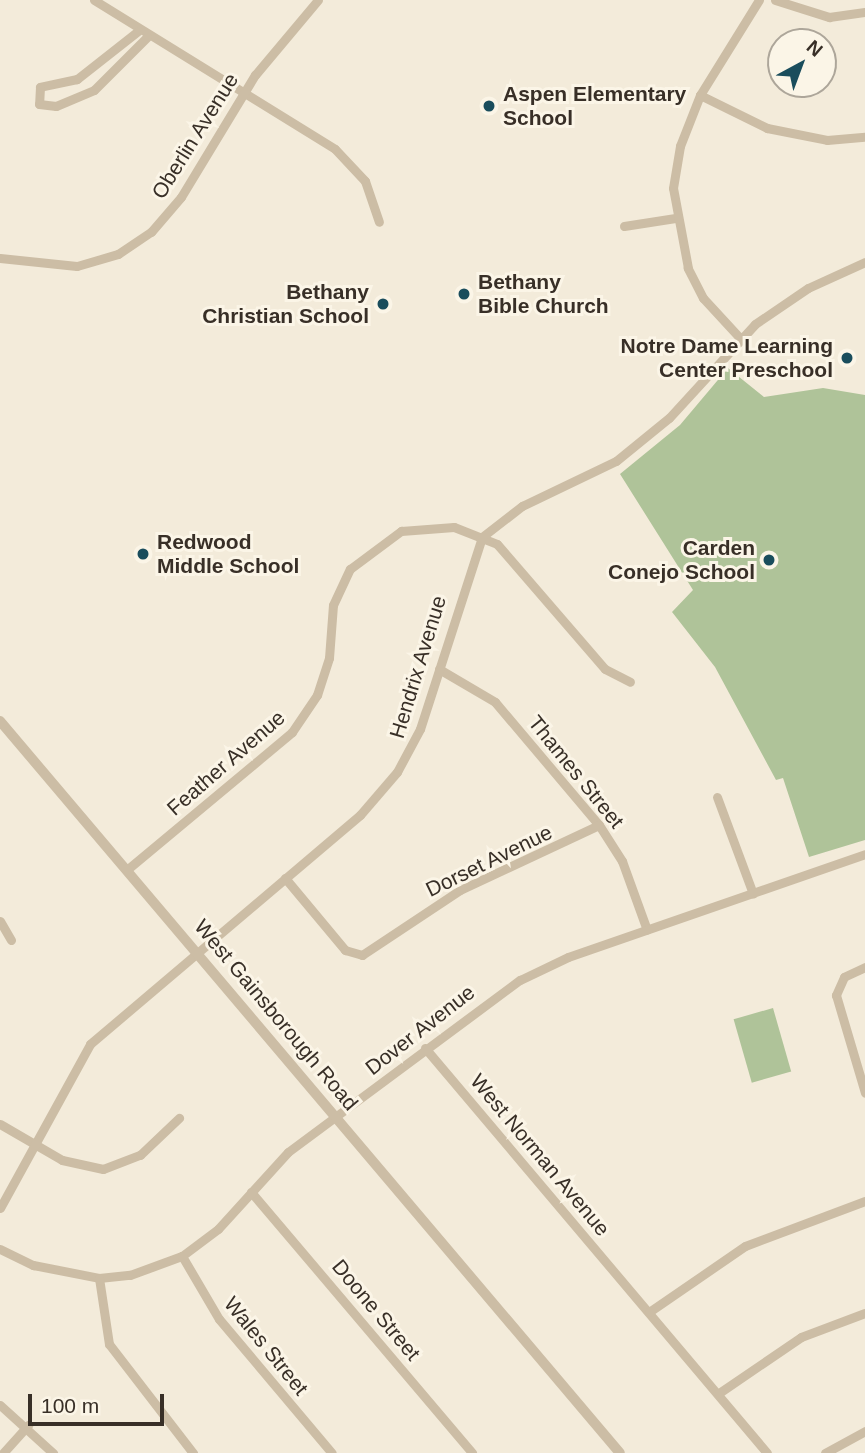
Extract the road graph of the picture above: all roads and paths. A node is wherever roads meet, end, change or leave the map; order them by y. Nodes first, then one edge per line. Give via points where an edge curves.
1 (94, 0) edge
2 (759, 0) edge
3 (775, 0) edge
4 (316, 1) edge
5 (865, 12) edge
6 (138, 31) junction
7 (147, 37) junction
8 (241, 94) junction
9 (700, 96) junction
10 (865, 137) edge
11 (675, 218) junction
12 (379, 222) dead end
13 (624, 226) dead end
14 (0, 258) edge
15 (865, 262) edge
16 (739, 337) junction
17 (482, 537) junction
18 (439, 669) junction
19 (630, 682) dead end
20 (0, 721) edge
21 (717, 797) dead end
22 (599, 825) junction
23 (865, 855) edge
24 (129, 868) junction
25 (285, 878) junction
26 (753, 894) junction
27 (0, 921) edge
28 (647, 930) junction
29 (11, 940) dead end
30 (198, 951) junction
31 (865, 967) edge
32 (425, 1048) junction
33 (864, 1082) edge
34 (865, 1093) edge
35 (335, 1116) junction
36 (178, 1118) dead end
37 (0, 1124) edge
38 (33, 1144) junction
39 (251, 1192) junction
40 (865, 1201) edge
41 (0, 1208) edge
42 (0, 1249) edge
43 (182, 1256) junction
44 (99, 1278) junction
45 (649, 1312) junction
46 (865, 1313) edge
47 (719, 1393) junction
48 (0, 1405) edge
49 (28, 1425) junction
50 (865, 1431) edge
51 (3, 1453) edge
52 (53, 1453) edge
53 (193, 1453) edge
54 (332, 1453) edge
55 (472, 1453) edge
56 (620, 1453) edge
57 (767, 1453) edge
58 (825, 1453) edge

1 - 6 street
2 - 9 street
3 - 5 street via 829,17
4 - 8 street, Oberlin Avenue
6 - 7 street
6 - 7 street via 77,79 40,87 39,104 57,106 94,90
7 - 8 street
8 - 12 street via 352,164 374,199
8 - 14 street, Oberlin Avenue via 181,197 135,244 77,266
9 - 10 street via 767,128 827,140
9 - 11 street via 677,158
11 - 13 street
11 - 16 street via 703,298
15 - 16 street via 808,288
16 - 17 street via 638,445 595,474 522,506
17 - 18 street, Hendrix Avenue
17 - 19 street, Feather Avenue via 527,573 605,668
17 - 24 street, Feather Avenue via 454,527 416,527 363,554 333,605 329,658 308,711 272,750
18 - 22 street, Thames Street via 495,702
18 - 25 street, Hendrix Avenue via 420,729 397,772 368,807
20 - 24 street, West Gainsborough Road
21 - 26 street
22 - 25 street, Dorset Avenue via 460,890 362,955 345,950
22 - 28 street, Thames Street via 622,861
23 - 26 street, Dover Avenue
24 - 30 street, West Gainsborough Road
25 - 30 street, Hendrix Avenue
26 - 28 street, Dover Avenue
27 - 29 street
28 - 32 street, Dover Avenue via 520,980
30 - 35 street, West Gainsborough Road
30 - 38 street, Hendrix Avenue via 90,1044
31 - 33 street via 840,982 838,1007
32 - 35 street, Dover Avenue
32 - 45 street, West Norman Avenue
33 - 34 street
35 - 39 street, Dover Avenue
35 - 56 street, West Gainsborough Road
36 - 38 street via 140,1155 103,1169 62,1160
37 - 38 street
38 - 41 street, Hendrix Avenue
39 - 43 street, Dover Avenue
39 - 55 street, Doone Street
40 - 45 street via 745,1246
42 - 44 street, Dover Avenue via 33,1265
43 - 44 street, Dover Avenue via 130,1275
43 - 54 street, Wales Street via 219,1319
44 - 53 street via 109,1344
45 - 47 street, West Norman Avenue
46 - 47 street via 801,1337
47 - 57 street, West Norman Avenue
48 - 49 street
49 - 51 street
49 - 52 street
50 - 58 street

